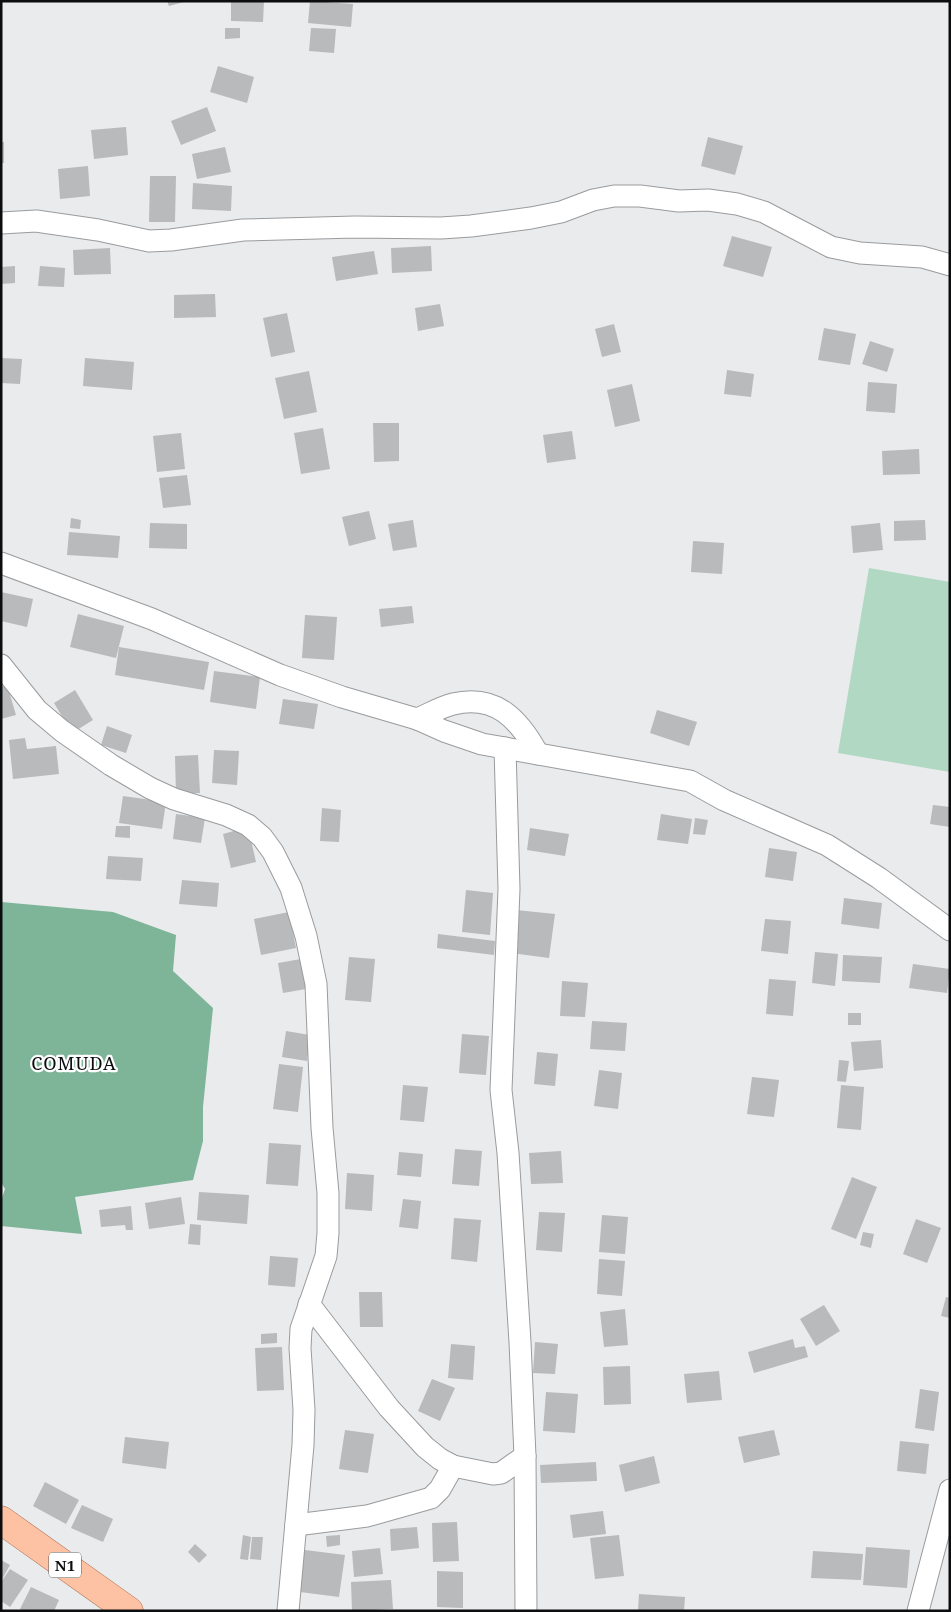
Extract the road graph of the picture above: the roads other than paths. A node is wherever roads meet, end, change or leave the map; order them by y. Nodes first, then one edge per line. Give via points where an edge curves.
1 (1, 223) edge
2 (950, 265) edge
3 (1, 563) edge
4 (1, 665) edge
5 (417, 719) junction
6 (505, 748) junction
7 (538, 754) junction
8 (950, 930) edge
9 (309, 1304) junction
10 (525, 1456) junction
11 (452, 1466) junction
12 (950, 1490) edge
13 (1, 1520) edge
14 (296, 1525) junction
15 (129, 1611) edge
16 (288, 1611) edge
17 (526, 1611) edge
18 (918, 1611) edge

1 - 2 street via 36,221 149,241 250,229 471,226 561,212 614,196 640,196 738,204 764,212 831,247 860,254 922,257
3 - 5 street via 152,619 280,675
4 - 9 street via 38,710 62,731 112,765 174,799 248,825 273,852 291,888 316,984 328,1193 326,1256
5 - 6 street via 482,744
5 - 7 street via 451,705 491,704 518,723
6 - 7 street
6 - 10 street via 509,889 501,1090 508,1153
7 - 8 street via 690,781 724,800 827,845
9 - 11 street via 389,1408 425,1447
9 - 14 street via 300,1348 304,1410
10 - 11 street via 501,1473
10 - 17 street
11 - 14 street via 440,1489 431,1498 367,1516
12 - 18 street
13 - 15 main road, N1
14 - 16 street

